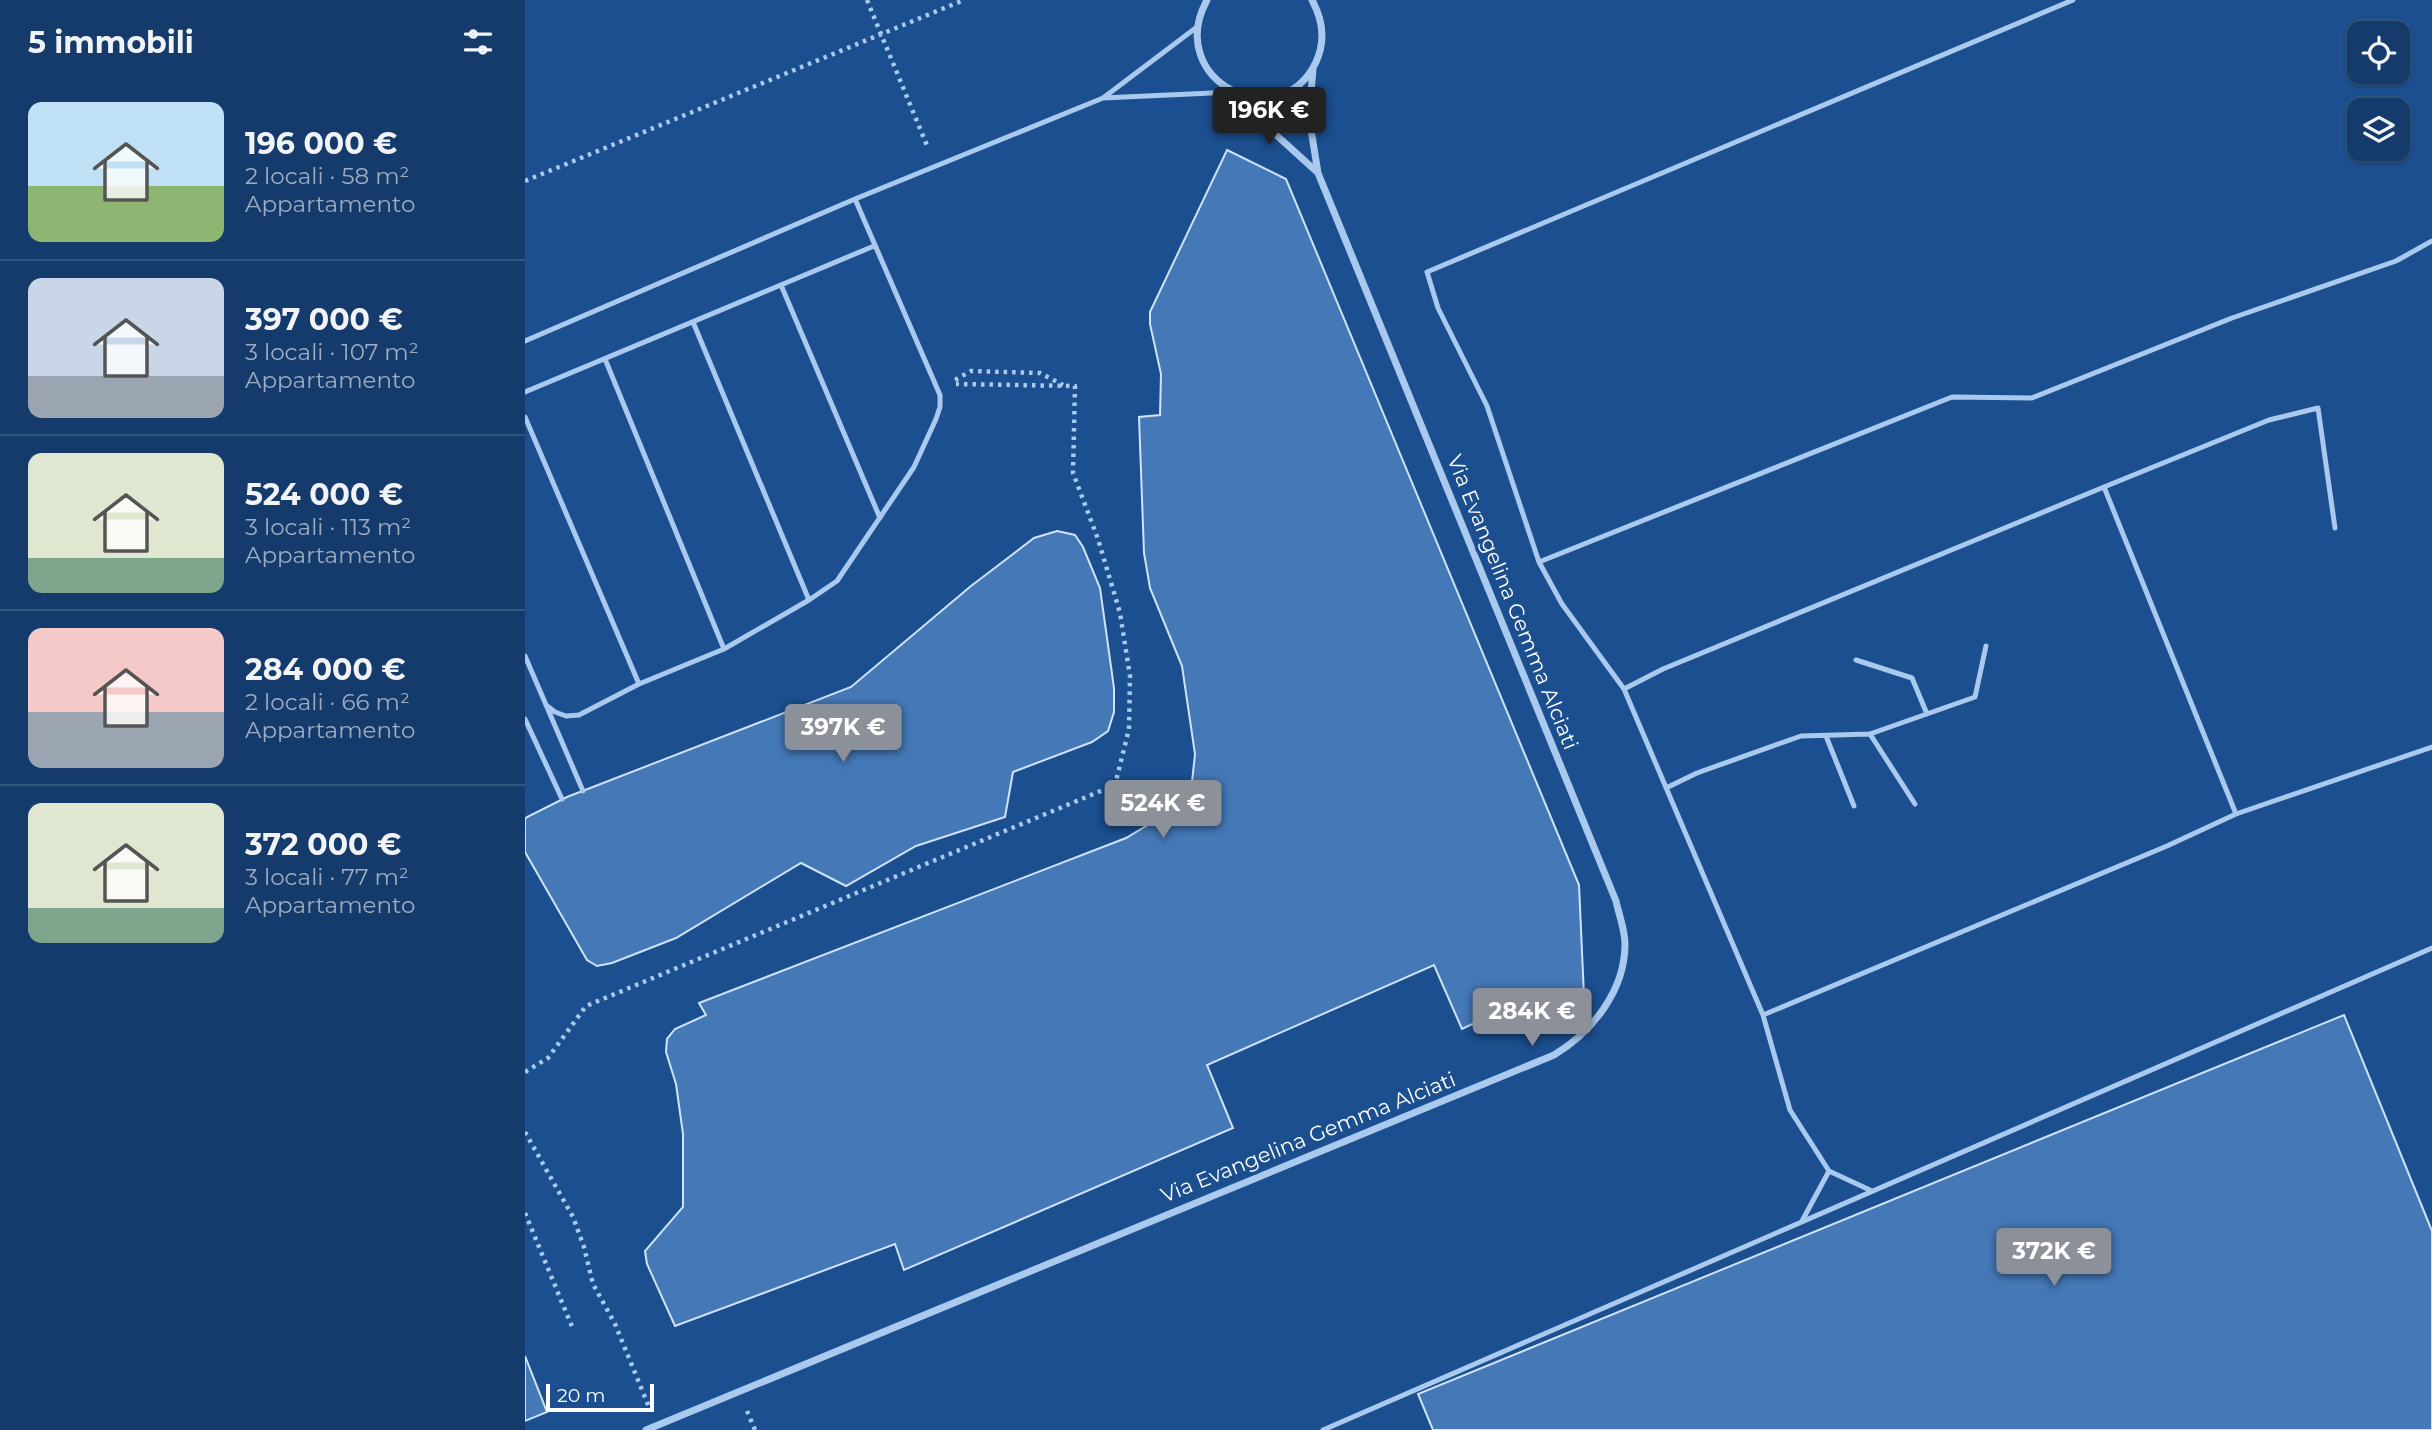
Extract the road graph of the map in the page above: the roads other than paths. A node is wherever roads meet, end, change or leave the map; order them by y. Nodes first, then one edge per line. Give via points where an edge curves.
1 (1207, 0) edge
2 (1312, 0) edge
3 (2073, 0) edge
4 (1198, 27) junction
5 (1313, 69) junction
6 (1233, 92) junction
7 (1251, 97) junction
8 (1103, 98) junction
9 (1318, 173) junction
10 (855, 198) junction
11 (2432, 241) edge
12 (874, 246) junction
13 (781, 285) junction
14 (693, 322) junction
15 (525, 341) edge
16 (605, 359) junction
17 (525, 392) edge
18 (525, 417) edge
19 (2104, 487) junction
20 (880, 517) junction
21 (2335, 528) dead end
22 (1539, 562) junction
23 (809, 600) junction
24 (1986, 646) dead end
25 (724, 649) junction
26 (525, 656) edge
27 (1856, 660) dead end
28 (639, 684) junction
29 (1624, 689) junction
30 (546, 705) junction
31 (1927, 714) junction
32 (525, 719) edge
33 (1870, 734) junction
34 (1826, 736) junction
35 (2432, 747) edge
36 (1666, 788) junction
37 (583, 791) dead end
38 (562, 799) dead end
39 (1915, 804) dead end
40 (1854, 806) dead end
41 (2236, 814) junction
42 (2432, 948) edge
43 (1763, 1015) junction
44 (1829, 1171) junction
45 (1872, 1191) junction
46 (1802, 1222) junction
47 (667, 1426) edge
48 (646, 1430) edge
49 (1323, 1430) edge

1 - 4 street
2 - 5 street, Via Evangelina Gemma Alciati via 1323,35
3 - 22 lane via 1427,272 1438,309 1487,406
4 - 6 street via 1199,53 1206,69
4 - 8 lane
5 - 7 street via 1286,92
5 - 9 street, Via Evangelina Gemma Alciati via 1309,117
6 - 7 street
6 - 8 lane
7 - 9 street, Via Evangelina Gemma Alciati via 1275,133
8 - 10 lane
9 - 47 street, Via Evangelina Gemma Alciati via 1616,901 1625,942 1623,969 1612,995 1583,1035 1554,1055
10 - 12 lane
10 - 15 lane
11 - 22 lane via 2396,261 2232,318 2032,398 1952,397
12 - 13 lane
12 - 20 lane via 940,395 940,407 914,467
13 - 14 lane
13 - 20 lane
14 - 16 lane
14 - 23 lane
16 - 17 lane
16 - 25 lane
18 - 28 lane
19 - 21 lane via 2269,420 2318,408
19 - 29 lane
19 - 41 lane
20 - 23 lane via 837,581
22 - 29 lane via 1562,604
23 - 25 lane
24 - 31 lane via 1975,697
25 - 28 lane
26 - 30 lane
27 - 31 lane via 1912,678
28 - 30 lane via 579,715 566,716
29 - 36 lane
30 - 37 lane
31 - 33 lane
32 - 38 lane
33 - 34 lane
33 - 39 lane
34 - 36 lane via 1801,736
34 - 40 lane
35 - 41 lane
36 - 43 lane
41 - 43 lane
42 - 45 lane
43 - 44 lane via 1790,1110
44 - 45 lane
44 - 46 lane
45 - 46 lane
46 - 49 lane
47 - 48 street, Via Evangelina Gemma Alciati

